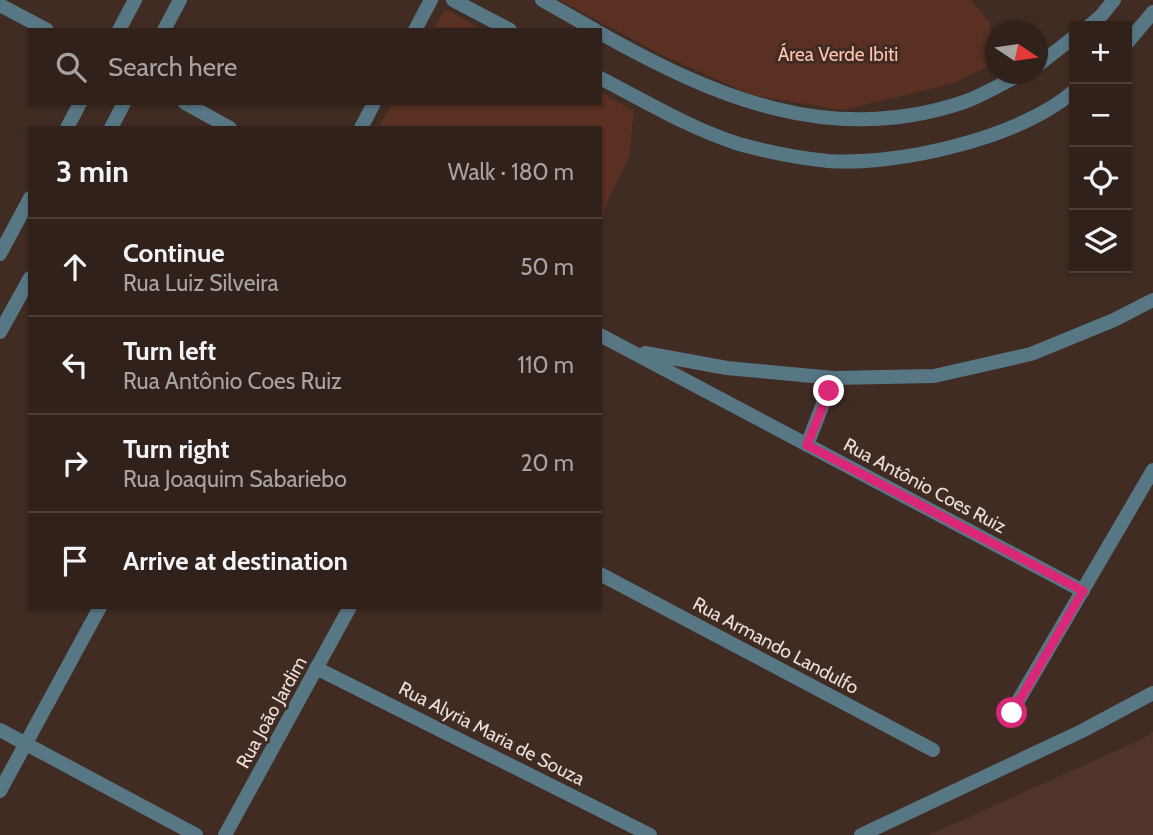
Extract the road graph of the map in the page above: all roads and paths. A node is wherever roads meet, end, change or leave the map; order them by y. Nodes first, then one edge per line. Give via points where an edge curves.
1 (135, 0) edge
2 (180, 0) edge
3 (431, 0) edge
4 (453, 0) edge
5 (542, 0) edge
6 (1114, 0) edge
7 (0, 5) edge
8 (1153, 12) edge
9 (1095, 21) edge
10 (43, 28) edge
11 (120, 28) edge
12 (165, 28) edge
13 (416, 28) edge
14 (506, 28) edge
15 (591, 28) edge
16 (602, 34) edge
17 (1132, 37) edge
18 (1069, 41) edge
19 (1048, 57) edge
20 (602, 79) edge
21 (1001, 84) edge
22 (1069, 96) edge
23 (79, 105) edge
24 (123, 105) edge
25 (189, 105) edge
26 (373, 105) edge
27 (68, 126) edge
28 (112, 126) edge
29 (226, 126) edge
30 (362, 126) edge
31 (28, 202) edge
32 (0, 254) edge
33 (28, 282) edge
34 (1153, 300) edge
35 (0, 332) edge
36 (602, 336) edge
37 (630, 351) junction
38 (833, 379) junction
39 (807, 445) junction
40 (1153, 470) edge
41 (602, 575) edge
42 (1083, 591) junction
43 (99, 609) edge
44 (349, 609) edge
45 (316, 668) junction
46 (1153, 693) edge
47 (1012, 713) dead end
48 (0, 730) edge
49 (26, 743) junction
50 (933, 750) dead end
51 (0, 791) edge
52 (196, 835) edge
53 (225, 835) edge
54 (650, 835) edge
55 (861, 835) edge

1 - 11 street
2 - 12 street
3 - 13 street
4 - 14 street
5 - 15 street
6 - 9 street
7 - 10 street
8 - 17 street
16 - 21 street via 733,98 841,120 918,115 967,101
18 - 19 street
20 - 22 street via 670,115 738,143 830,161 878,159 961,145 1018,125
23 - 27 street
24 - 28 street
25 - 29 street
26 - 30 street
31 - 32 street
33 - 35 street
34 - 38 street via 1031,354 934,376
36 - 37 street, Rua Antônio Coes Ruiz
37 - 38 street via 727,368
37 - 39 street, Rua Antônio Coes Ruiz
38 - 39 street
39 - 42 street, Rua Antônio Coes Ruiz
40 - 42 street
41 - 50 street, Rua Armando Landulfo
42 - 47 street
43 - 49 street
44 - 45 street, Rua João Jardim
45 - 53 street, Rua João Jardim
45 - 54 street, Rua Alyria Maria de Souza
46 - 55 street via 1082,732
48 - 49 street
49 - 51 street
49 - 52 street

